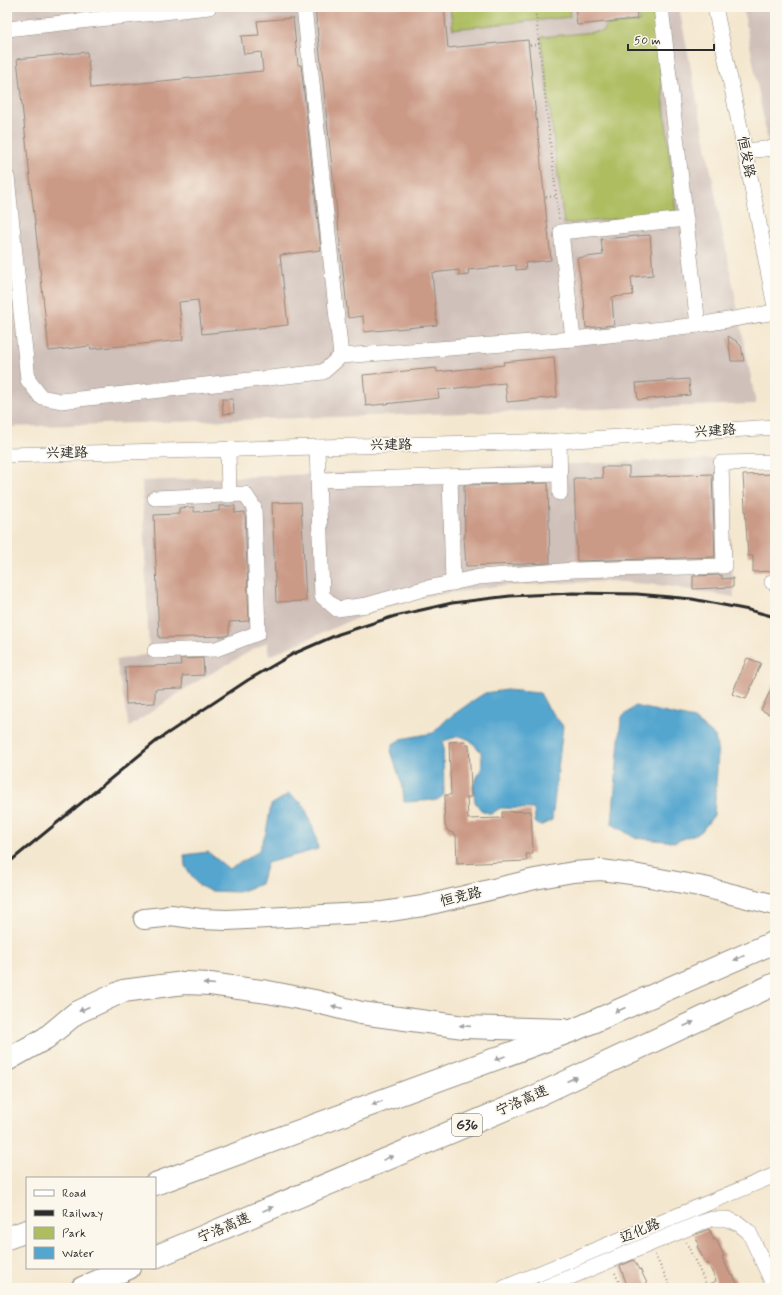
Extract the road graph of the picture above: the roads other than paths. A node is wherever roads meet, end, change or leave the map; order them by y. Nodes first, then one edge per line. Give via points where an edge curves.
1 (209, 7) edge
2 (304, 7) edge
3 (661, 7) edge
4 (715, 7) edge
5 (188, 8) edge
6 (7, 29) edge
7 (775, 148) edge
8 (745, 151) junction
9 (7, 177) edge
10 (686, 219) junction
11 (775, 307) edge
12 (775, 312) edge
13 (698, 325) junction
14 (573, 339) junction
15 (341, 356) junction
16 (775, 427) edge
17 (559, 441) junction
18 (317, 447) junction
19 (228, 449) junction
20 (7, 455) edge
21 (775, 462) edge
22 (560, 474) junction
23 (450, 477) junction
24 (318, 480) junction
25 (560, 493) dead end
26 (229, 494) junction
27 (155, 498) dead end
28 (453, 582) junction
29 (155, 651) dead end
30 (775, 905) edge
31 (144, 919) dead end
32 (775, 942) edge
33 (775, 984) edge
34 (574, 1030) junction
35 (7, 1060) edge
36 (775, 1175) edge
37 (156, 1184) edge
38 (26, 1231) edge
39 (7, 1238) edge
40 (156, 1257) edge
41 (127, 1269) edge
42 (82, 1288) edge
43 (504, 1288) edge
44 (544, 1288) edge
45 (775, 1288) edge

1 - 5 street
2 - 15 street
3 - 10 street
4 - 8 street, 恒发路
5 - 6 street
7 - 8 street
8 - 11 street, 恒发路
9 - 15 street via 28,380 41,397 60,401 323,372
10 - 13 street
10 - 14 street via 561,232
12 - 13 street
13 - 14 street
14 - 15 street
16 - 17 street, 兴建路
17 - 18 street, 兴建路
17 - 22 street
18 - 19 street, 兴建路
18 - 24 street
19 - 20 street, 兴建路
19 - 26 street
21 - 28 street via 721,463 724,566 574,570 479,577
22 - 23 street
22 - 25 street
23 - 24 street
23 - 28 street
24 - 28 street via 322,596 337,609 367,605
26 - 27 street
26 - 29 street via 246,494 254,508 258,633 216,649
30 - 31 main road, 恒竞路 via 704,887 600,870 535,879 423,906 383,912 227,920 171,915
32 -> 34 highway
40 -> 33 highway, 宁洛高速 / G36 via 534,1097
34 -> 35 highway via 464,1027 362,1012 268,992 184,983 123,991 76,1013 46,1038
34 -> 37 highway
36 - 43 street, 迈化路
38 - 39 highway
41 - 42 highway
44 - 45 street via 712,1219 727,1219 749,1232

